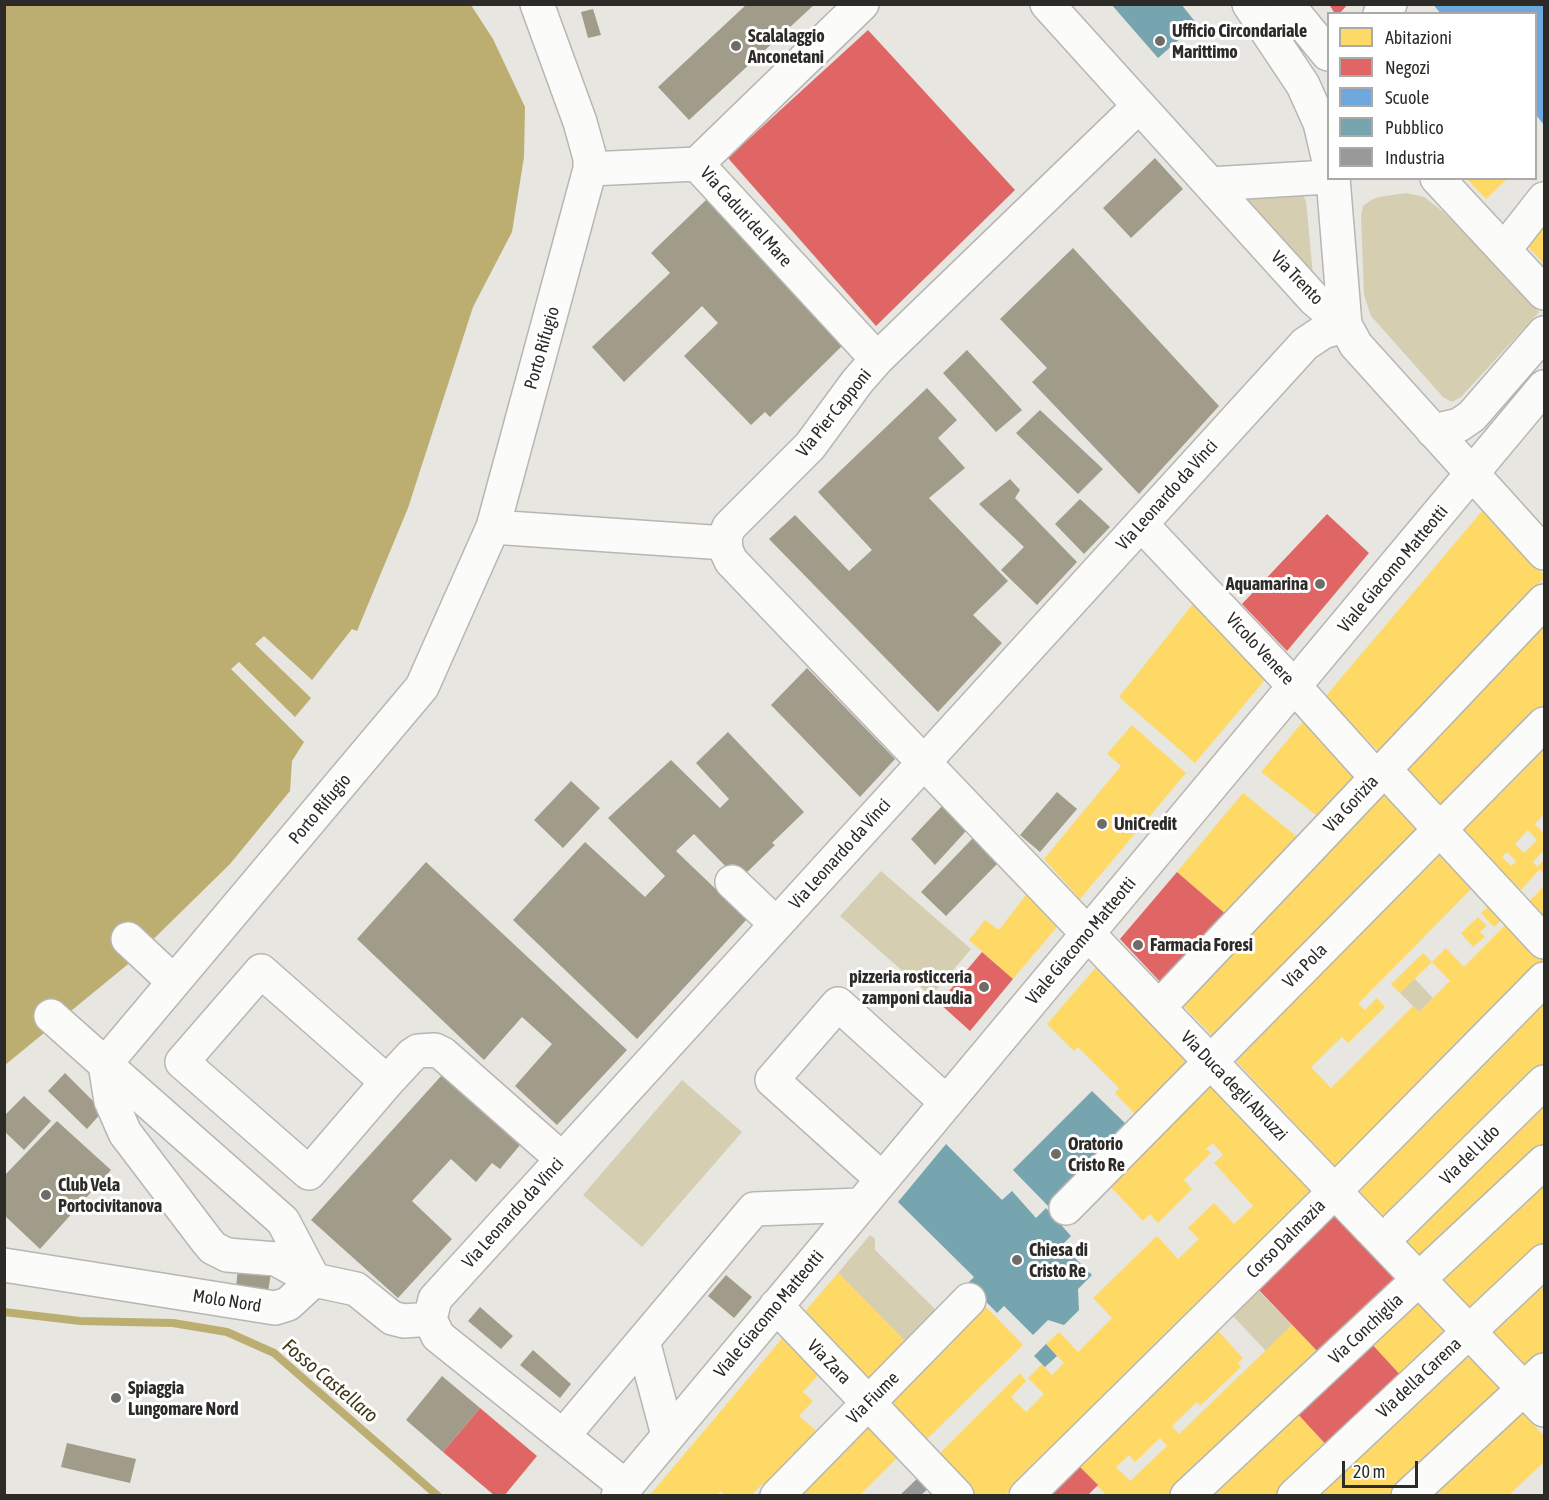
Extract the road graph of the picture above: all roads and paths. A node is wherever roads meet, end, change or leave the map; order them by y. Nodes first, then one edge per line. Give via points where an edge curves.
1 (537, 4) edge
2 (862, 4) edge
3 (1047, 4) edge
4 (1249, 4) edge
5 (1295, 15) edge
6 (1327, 51) edge
7 (1327, 54) edge
8 (1287, 60) junction
9 (1139, 106) junction
10 (1327, 150) edge
11 (697, 164) junction
12 (591, 169) junction
13 (1327, 177) edge
14 (1333, 180) edge
15 (1439, 180) edge
16 (1210, 184) junction
17 (1545, 199) edge
18 (1504, 250) junction
19 (1545, 293) edge
20 (1345, 325) junction
21 (1545, 333) edge
22 (877, 359) junction
23 (1545, 387) edge
24 (1433, 431) junction
25 (1472, 475) junction
26 (1141, 524) junction
27 (493, 527) junction
28 (725, 543) junction
29 (1545, 553) edge
30 (1545, 601) edge
31 (1295, 687) junction
32 (1545, 724) edge
33 (924, 762) junction
34 (1380, 773) junction
35 (1440, 829) junction
36 (732, 882) dead end
37 (776, 924) junction
38 (1088, 933) junction
39 (128, 939) dead end
40 (1545, 942) edge
41 (1545, 979) edge
42 (174, 982) junction
43 (1159, 1007) junction
44 (51, 1016) dead end
45 (1211, 1061) junction
46 (105, 1064) junction
47 (387, 1082) junction
48 (1545, 1082) edge
49 (946, 1102) junction
50 (561, 1159) junction
51 (1545, 1162) edge
52 (882, 1179) junction
53 (1335, 1191) junction
54 (860, 1205) junction
55 (1066, 1208) dead end
56 (1396, 1228) dead end
57 (1545, 1261) edge
58 (4, 1265) edge
59 (314, 1280) junction
60 (1420, 1280) junction
61 (969, 1300) dead end
62 (776, 1306) junction
63 (430, 1319) junction
64 (1469, 1331) junction
65 (643, 1341) junction
66 (1538, 1390) edge
67 (869, 1403) junction
68 (668, 1435) junction
69 (563, 1437) junction
70 (621, 1491) edge
71 (777, 1496) edge
72 (957, 1496) edge
73 (1026, 1496) edge
74 (1186, 1496) edge
75 (1294, 1496) edge
76 (1408, 1496) edge

1 - 12 street, Porto Rifugio via 580,122
2 - 11 street, Via Caduti del Mare
3 - 9 street, Via Trento
4 - 8 street
5 - 6 street
5 - 8 street via 1292,27 1282,36
7 - 8 street via 1310,72
8 - 10 street via 1313,105
9 - 16 street, Via Trento
9 - 22 street, Via Pier Capponi
11 - 12 street
11 - 22 street, Via Caduti del Mare
12 - 27 street, Porto Rifugio
13 - 16 street
14 - 20 street
15 - 18 street
16 - 20 street, Via Trento via 1314,299
17 - 18 street
18 - 19 street
20 - 24 street, Via Trento via 1356,345
20 - 26 street, Via Leonardo da Vinci via 1323,332 1305,344
21 - 24 street via 1472,416 1459,425
22 - 28 street, Via Pier Capponi via 810,446 729,527
23 - 25 street, Viale Giacomo Matteotti
24 - 25 street, Via Trento
25 - 29 street, Via Trento
25 - 31 street, Viale Giacomo Matteotti
26 - 31 street, Vicolo Venere
26 - 33 street, Via Leonardo da Vinci
27 - 28 street
27 - 42 street, Porto Rifugio via 422,687
28 - 33 street via 731,561
30 - 34 street, Via Gorizia
31 - 34 street, Vicolo Venere
31 - 38 street, Viale Giacomo Matteotti
32 - 35 street, Via Pola
33 - 37 street, Via Leonardo da Vinci
33 - 38 street, Via Duca degli Abruzzi
34 - 35 street, Vicolo Venere
34 - 43 street, Via Gorizia
35 - 40 street, Vicolo Venere
35 - 45 street, Via Pola
36 - 37 street
37 - 50 street, Via Leonardo da Vinci
38 - 43 street, Via Duca degli Abruzzi
38 - 49 street, Viale Giacomo Matteotti
39 - 42 street
41 - 53 street, Corso Dalmazia
42 - 46 street, Porto Rifugio
43 - 45 street, Via Duca degli Abruzzi
44 - 46 street
45 - 53 street, Via Duca degli Abruzzi
45 - 55 street, Via Pola
46 - 59 street via 283,1221
46 - 59 street via 111,1101 125,1133 213,1248 227,1255 276,1259
47 - 47 street via 261,971 182,1062 309,1173
47 - 50 street via 412,1055 435,1050
48 - 56 street, Via del Lido
49 - 52 street, Viale Giacomo Matteotti
49 - 52 street via 838,1004 772,1080
50 - 63 street, Via Leonardo da Vinci via 435,1299
51 - 60 street, Via Conchiglia
52 - 54 street, Viale Giacomo Matteotti
53 - 60 street, Via Duca degli Abruzzi
53 - 73 street, Corso Dalmazia
54 - 62 street, Viale Giacomo Matteotti
54 - 65 street via 754,1209
57 - 64 street, Via della Carena
58 - 59 street, Molo Nord via 275,1308 288,1304
59 - 63 street via 356,1289 392,1318
60 - 64 street, Via Duca degli Abruzzi
60 - 74 street, Via Conchiglia
61 - 67 street, Via Fiume
62 - 67 street, Via Zara
62 - 68 street, Viale Giacomo Matteotti
63 - 69 street via 438,1336
64 - 66 street, Via Duca degli Abruzzi
64 - 75 street, Via della Carena
65 - 68 street
65 - 69 street
66 - 76 street
67 - 71 street, Via Fiume
67 - 72 street, Via Zara
68 - 70 street, Viale Giacomo Matteotti
69 - 70 street

